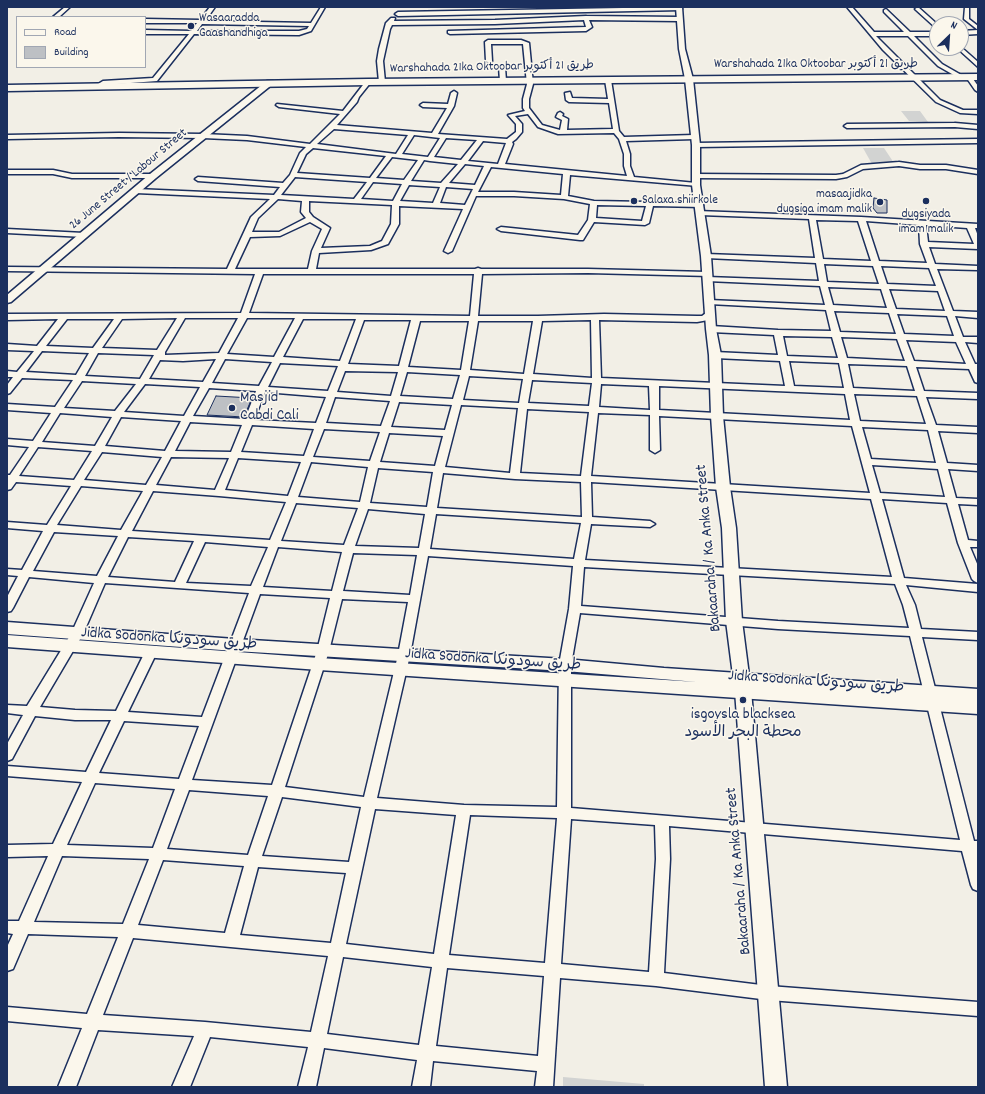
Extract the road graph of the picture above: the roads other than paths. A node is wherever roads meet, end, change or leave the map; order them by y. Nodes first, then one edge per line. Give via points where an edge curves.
1 (68, 7) edge
2 (213, 7) edge
3 (323, 7) edge
4 (404, 7) edge
5 (435, 7) edge
6 (446, 7) edge
7 (849, 7) edge
8 (679, 8) edge
9 (969, 8) edge
10 (918, 9) dead end
11 (556, 11) junction
12 (886, 11) dead end
13 (398, 14) junction
14 (57, 16) edge
15 (586, 18) junction
16 (679, 19) junction
17 (929, 19) edge
18 (557, 20) junction
19 (146, 21) edge
20 (201, 22) junction
21 (389, 24) junction
22 (972, 24) junction
23 (978, 24) edge
24 (314, 25) junction
25 (554, 30) junction
26 (978, 31) edge
27 (146, 32) edge
28 (450, 32) dead end
29 (192, 33) junction
30 (872, 34) junction
31 (909, 34) junction
32 (929, 34) edge
33 (968, 56) edge
34 (488, 61) dead end
35 (978, 65) edge
36 (502, 67) dead end
37 (969, 77) edge
38 (916, 78) junction
39 (689, 79) junction
40 (608, 80) junction
41 (503, 81) junction
42 (530, 81) junction
43 (368, 82) junction
44 (382, 82) junction
45 (270, 83) junction
46 (97, 87) junction
47 (7, 88) edge
48 (978, 90) edge
49 (454, 93) dead end
50 (568, 93) dead end
51 (612, 101) junction
52 (279, 105) dead end
53 (423, 106) dead end
54 (451, 106) junction
55 (530, 112) junction
56 (978, 112) edge
57 (344, 113) junction
58 (560, 114) dead end
59 (847, 126) dead end
60 (332, 127) junction
61 (974, 127) edge
62 (616, 131) junction
63 (564, 132) junction
64 (412, 133) junction
65 (435, 134) junction
66 (445, 135) junction
67 (978, 135) edge
68 (203, 136) junction
69 (7, 137) edge
70 (481, 139) junction
71 (622, 139) junction
72 (508, 141) junction
73 (695, 141) junction
74 (978, 141) edge
75 (312, 145) junction
76 (390, 156) junction
77 (398, 156) junction
78 (422, 158) junction
79 (430, 159) junction
80 (463, 162) junction
81 (489, 164) junction
82 (501, 165) junction
83 (7, 172) edge
84 (978, 172) edge
85 (567, 173) junction
86 (293, 174) junction
87 (152, 176) junction
88 (631, 178) junction
89 (198, 179) dead end
90 (371, 180) junction
91 (696, 181) junction
92 (406, 183) junction
93 (444, 184) junction
94 (285, 185) junction
95 (477, 187) junction
96 (136, 191) junction
97 (473, 194) junction
98 (275, 197) junction
99 (564, 197) junction
100 (306, 199) junction
101 (356, 201) junction
102 (396, 203) junction
103 (594, 203) junction
104 (650, 204) junction
105 (436, 205) junction
106 (467, 207) junction
107 (699, 209) junction
108 (812, 217) junction
109 (310, 219) junction
110 (862, 219) junction
111 (592, 220) junction
112 (922, 222) junction
113 (970, 225) junction
114 (978, 226) edge
115 (500, 229) dead end
116 (7, 231) edge
117 (248, 234) junction
118 (84, 235) junction
119 (924, 244) junction
120 (978, 246) edge
121 (316, 251) junction
122 (448, 251) dead end
123 (706, 256) junction
124 (819, 260) junction
125 (877, 263) junction
126 (932, 266) junction
127 (978, 268) edge
128 (7, 269) edge
129 (43, 270) junction
130 (478, 270) junction
131 (230, 271) junction
132 (260, 272) junction
133 (311, 272) junction
134 (707, 276) junction
135 (823, 283) junction
136 (884, 286) junction
137 (941, 289) junction
138 (7, 300) edge
139 (710, 308) junction
140 (829, 308) junction
141 (893, 311) junction
142 (949, 313) junction
143 (183, 315) junction
144 (244, 315) junction
145 (978, 315) edge
146 (64, 316) junction
147 (120, 316) junction
148 (300, 316) junction
149 (7, 317) edge
150 (360, 317) junction
151 (416, 318) junction
152 (474, 318) junction
153 (595, 318) junction
154 (538, 319) junction
155 (711, 329) junction
156 (778, 333) junction
157 (836, 334) junction
158 (901, 337) junction
159 (960, 340) junction
160 (978, 340) edge
161 (7, 347) edge
162 (40, 349) junction
163 (95, 351) junction
164 (160, 353) junction
165 (715, 354) junction
166 (222, 356) junction
167 (783, 358) junction
168 (278, 360) junction
169 (843, 361) junction
170 (342, 364) junction
171 (910, 364) junction
172 (975, 366) edge
173 (403, 369) junction
174 (7, 374) edge
175 (465, 374) junction
176 (20, 375) junction
177 (79, 378) junction
178 (528, 378) junction
179 (978, 380) edge
180 (143, 381) junction
181 (597, 381) junction
182 (654, 383) junction
183 (206, 385) junction
184 (715, 386) junction
185 (790, 388) junction
186 (262, 389) junction
187 (7, 391) edge
188 (850, 391) junction
189 (332, 394) junction
190 (920, 395) junction
191 (978, 396) edge
192 (395, 399) junction
193 (458, 402) junction
194 (523, 406) junction
195 (7, 407) edge
196 (59, 409) junction
197 (593, 409) junction
198 (655, 413) junction
199 (118, 414) junction
200 (716, 416) junction
201 (188, 419) junction
202 (250, 422) junction
203 (856, 424) junction
204 (319, 425) junction
205 (932, 428) junction
206 (385, 430) junction
207 (978, 430) edge
208 (449, 432) junction
209 (7, 442) edge
210 (34, 444) junction
211 (99, 448) junction
212 (655, 450) dead end
213 (168, 454) junction
214 (234, 455) junction
215 (307, 459) junction
216 (867, 462) junction
217 (374, 464) junction
218 (942, 467) junction
219 (978, 468) edge
220 (439, 470) junction
221 (515, 476) junction
222 (586, 479) junction
223 (9, 481) edge
224 (78, 484) junction
225 (723, 487) junction
226 (150, 488) junction
227 (219, 493) junction
228 (876, 497) junction
229 (292, 500) junction
230 (952, 501) junction
231 (978, 502) edge
232 (364, 506) junction
233 (431, 511) junction
234 (587, 519) junction
235 (650, 524) dead end
236 (7, 525) edge
237 (50, 528) junction
238 (125, 533) junction
239 (202, 538) junction
240 (275, 543) junction
241 (963, 543) junction
242 (978, 544) edge
243 (348, 549) junction
244 (423, 552) junction
245 (579, 562) junction
246 (732, 571) junction
247 (7, 572) edge
248 (26, 574) junction
249 (101, 579) junction
250 (978, 579) edge
251 (899, 581) junction
252 (179, 586) junction
253 (978, 588) edge
254 (256, 590) junction
255 (338, 594) junction
256 (414, 599) junction
257 (7, 608) edge
258 (575, 609) junction
259 (734, 620) junction
260 (7, 628) edge
261 (915, 633) junction
262 (978, 636) edge
263 (73, 640) junction
264 (7, 641) edge
265 (233, 651) junction
266 (151, 652) junction
267 (321, 657) junction
268 (402, 662) junction
269 (565, 672) junction
270 (742, 685) junction
271 (978, 695) edge
272 (930, 697) junction
273 (978, 707) edge
274 (7, 709) edge
275 (31, 711) junction
276 (119, 716) junction
277 (206, 722) junction
278 (7, 756) edge
279 (7, 772) edge
280 (90, 778) junction
281 (183, 785) junction
282 (277, 791) junction
283 (369, 803) junction
284 (464, 810) junction
285 (564, 813) junction
286 (662, 820) junction
287 (753, 826) junction
288 (973, 846) edge
289 (57, 850) junction
290 (7, 851) edge
291 (158, 854) junction
292 (254, 860) junction
293 (356, 868) junction
294 (978, 885) edge
295 (7, 927) edge
296 (23, 929) junction
297 (128, 931) junction
298 (231, 940) junction
299 (337, 950) junction
300 (439, 961) junction
301 (7, 964) edge
302 (552, 970) junction
303 (656, 980) junction
304 (769, 993) junction
305 (978, 1009) edge
306 (7, 1014) edge
307 (92, 1022) junction
308 (205, 1029) junction
309 (317, 1040) junction
310 (426, 1053) junction
311 (546, 1064) junction
312 (67, 1087) edge
313 (181, 1087) edge
314 (307, 1087) edge
315 (420, 1087) edge
316 (544, 1087) edge
317 (776, 1087) edge

1 - 14 street
2 - 20 street
3 - 24 street
4 - 13 street
5 - 6 street
7 - 30 street
8 - 11 street
8 - 16 street, Bakaaraha / Ka Anka Street
9 - 22 street via 967,19
10 - 17 street
11 - 13 street
11 - 18 street
12 - 31 street
13 - 21 street
15 - 16 street
15 - 18 street
15 - 25 street via 588,28
16 - 39 street, Bakaaraha / Ka Anka Street
18 - 21 street
18 - 25 street
19 - 20 street
20 - 24 street
20 - 29 street
21 - 44 street via 380,61
22 - 23 street
22 - 26 street
24 - 29 street via 309,30 293,34
25 - 28 street
27 - 29 street
29 - 46 street via 154,80 103,83
30 - 31 street
30 - 38 street
31 - 32 street
31 - 37 street via 940,65
33 - 35 street
34 - 42 street via 488,42 526,43
36 - 41 street
37 - 38 main road, Warshahada 21ka Oktoobar طريق 21 أكتوبر
37 - 48 street
38 - 39 main road, Warshahada 21ka Oktoobar طريق 21 أكتوبر
38 - 56 street via 938,101 962,112
39 - 40 main road, Warshahada 21ka Oktoobar طريق 21 أكتوبر
39 - 73 street, Bakaaraha / Ka Anka Street
40 - 42 main road, Warshahada 21ka Oktoobar طريق 21 أكتوبر
40 - 51 street
41 - 42 main road, Warshahada 21ka Oktoobar طريق 21 أكتوبر
41 - 44 main road, Warshahada 21ka Oktoobar طريق 21 أكتوبر
42 - 55 street via 526,108
43 - 44 main road, Warshahada 21ka Oktoobar طريق 21 أكتوبر
43 - 45 main road, Warshahada 21ka Oktoobar طريق 21 أكتوبر
43 - 57 street
45 - 46 main road, Warshahada 21ka Oktoobar طريق 21 أكتوبر
45 - 68 street, 26 June Street / Labour Street
46 - 47 main road, Warshahada 21ka Oktoobar طريق 21 أكتوبر
49 - 54 street
50 - 51 street via 569,100
51 - 62 street
52 - 57 street
53 - 54 street
54 - 65 street
55 - 63 street via 542,128
55 - 72 street via 511,115 519,124 519,132
57 - 60 street
58 - 63 street via 559,117 565,120
59 - 61 street
60 - 64 street
60 - 75 street
61 - 67 street
62 - 63 street
62 - 71 street
64 - 65 street
64 - 77 street
65 - 66 street
66 - 70 street
66 - 79 street
68 - 69 street
68 - 75 street
68 - 87 street, 26 June Street / Labour Street
70 - 72 street
70 - 80 street
71 - 73 street
71 - 88 street
72 - 82 street via 510,144
73 - 74 street
73 - 91 street, Bakaaraha / Ka Anka Street
75 - 76 street
75 - 86 street via 303,153
76 - 77 street
76 - 90 street
77 - 78 street
78 - 79 street
78 - 92 street
79 - 80 street
80 - 81 street
80 - 93 street
81 - 82 street
81 - 95 street
82 - 85 street
83 - 87 street via 52,172 72,176
84 - 91 street via 899,164 862,167 845,176 836,177
85 - 88 street
85 - 99 street
86 - 90 street
86 - 94 street
87 - 96 street, 26 June Street / Labour Street
88 - 91 street
89 - 94 street
90 - 92 street
90 - 101 street
91 - 107 street, Bakaaraha / Ka Anka Street
92 - 93 street
92 - 102 street
93 - 95 street
93 - 105 street
94 - 98 street
95 - 97 street
96 - 98 street
96 - 118 street, 26 June Street / Labour Street
97 - 99 street
97 - 106 street
98 - 100 street
98 - 117 street via 255,217
99 - 103 street
100 - 101 street
100 - 109 street via 305,212
101 - 102 street
102 - 105 street
102 - 121 street via 395,224 382,244 371,248
103 - 104 street
103 - 111 street
104 - 107 street
104 - 111 street via 645,223
105 - 106 street
106 - 122 street
107 - 108 street
107 - 123 street, Bakaaraha / Ka Anka Street
108 - 110 street
108 - 124 street
109 - 117 street via 280,234
109 - 121 street via 326,227
110 - 112 street
110 - 125 street
111 - 115 street via 580,238
112 - 113 street
112 - 119 street
113 - 114 street
113 - 120 street
116 - 118 street
117 - 131 street
118 - 129 street, 26 June Street / Labour Street
119 - 120 street
119 - 126 street
121 - 133 street
123 - 124 street
123 - 134 street, Bakaaraha / Ka Anka Street
124 - 125 street
124 - 135 street
125 - 126 street
125 - 136 street
126 - 127 street
126 - 137 street
128 - 129 street
129 - 131 street
129 - 138 street, 26 June Street / Labour Street
130 - 133 street
130 - 134 street via 588,270
130 - 152 street
131 - 132 street
132 - 133 street
132 - 144 street
134 - 135 street
134 - 139 street, Bakaaraha / Ka Anka Street
135 - 136 street
135 - 140 street
136 - 137 street
136 - 141 street
137 - 142 street
139 - 140 street
139 - 153 street via 705,318 697,319
139 - 155 street, Bakaaraha / Ka Anka Street
140 - 141 street
140 - 157 street
141 - 142 street
141 - 158 street
142 - 145 street
142 - 159 street
143 - 144 street
143 - 147 street
143 - 164 street
144 - 148 street
144 - 166 street
146 - 147 street
146 - 149 street
146 - 162 street
147 - 163 street
148 - 150 street
148 - 168 street
150 - 151 street
150 - 170 street
151 - 152 street
151 - 173 street
152 - 154 street
152 - 175 street
153 - 154 street
153 - 181 street
154 - 178 street
155 - 156 street
155 - 165 street, Bakaaraha / Ka Anka Street
156 - 157 street
156 - 167 street
157 - 158 street
157 - 169 street
158 - 159 street
158 - 171 street
159 - 160 street
159 - 172 street
161 - 162 street
162 - 163 street
162 - 176 street
163 - 164 street
163 - 177 street
164 - 166 street via 161,357
164 - 180 street
165 - 167 street
165 - 184 street, Bakaaraha / Ka Anka Street
166 - 168 street
166 - 183 street
167 - 169 street
167 - 185 street
168 - 170 street
168 - 186 street
169 - 171 street
169 - 188 street
170 - 173 street via 346,368
170 - 189 street
171 - 172 street
171 - 190 street
172 - 179 street
173 - 175 street
173 - 192 street
174 - 176 street
175 - 178 street
175 - 193 street
176 - 177 street
176 - 187 street
177 - 180 street
177 - 196 street
178 - 181 street
178 - 194 street
180 - 183 street
180 - 199 street
181 - 182 street
181 - 197 street
182 - 184 street
182 - 198 street
183 - 186 street
183 - 201 street
184 - 185 street
184 - 200 street, Bakaaraha / Ka Anka Street
185 - 188 street
186 - 189 street
186 - 202 street
188 - 190 street
188 - 203 street
189 - 192 street
189 - 204 street
190 - 191 street
190 - 205 street
192 - 193 street
192 - 206 street
193 - 194 street
193 - 208 street
194 - 197 street
194 - 221 street
195 - 196 street
196 - 199 street
196 - 210 street
197 - 198 street
197 - 222 street
198 - 200 street
198 - 212 street
199 - 201 street
199 - 211 street
200 - 203 street
200 - 225 street, Bakaaraha / Ka Anka Street
201 - 202 street
201 - 213 street
202 - 204 street
202 - 214 street
203 - 205 street
203 - 216 street
204 - 206 street
204 - 215 street
205 - 207 street
205 - 218 street
206 - 208 street
206 - 217 street
208 - 220 street
209 - 210 street
210 - 211 street
210 - 223 street
211 - 213 street
211 - 224 street
213 - 214 street
213 - 226 street
214 - 215 street
214 - 227 street
215 - 217 street
215 - 229 street
216 - 218 street
216 - 228 street
217 - 220 street
217 - 232 street
218 - 219 street
218 - 230 street
220 - 221 street
220 - 233 street
221 - 222 street
222 - 225 street
222 - 234 street
223 - 224 street
224 - 226 street
224 - 237 street
225 - 228 street
225 - 246 street, Bakaaraha / Ka Anka Street
226 - 227 street
226 - 238 street
227 - 229 street
228 - 230 street
228 - 251 street
229 - 232 street
229 - 240 street
230 - 231 street
230 - 241 street
232 - 233 street
232 - 243 street
233 - 234 street
233 - 244 street
234 - 235 street
234 - 245 street
236 - 237 street
237 - 238 street
237 - 248 street
238 - 239 street
238 - 249 street
239 - 240 street
239 - 252 street
240 - 243 street
240 - 254 street
241 - 242 street
241 - 250 street
243 - 244 street
243 - 255 street
244 - 245 street
244 - 256 street
245 - 246 street
245 - 258 street
246 - 251 street
246 - 259 street, Bakaaraha / Ka Anka Street
247 - 248 street
248 - 249 street
248 - 257 street
249 - 252 street
249 - 263 street
251 - 253 street
251 - 261 street via 909,605
252 - 254 street
254 - 255 street
254 - 265 street
255 - 256 street
255 - 267 street
256 - 268 street
258 - 259 street
258 - 269 street
259 - 261 street
259 - 270 street, Bakaaraha / Ka Anka Street
260 - 263 main road, Jidka Sodonka طريق سودونكا
261 - 262 street
261 - 272 street
263 - 264 main road, Jidka Sodonka طريق سودونكا
263 - 265 main road, Jidka Sodonka طريق سودونكا
263 - 266 main road, Jidka Sodonka طريق سودونكا
263 - 275 street
265 - 266 main road, Jidka Sodonka طريق سودونكا
265 - 267 main road, Jidka Sodonka طريق سودونكا
265 - 277 street
266 - 276 street
267 - 268 main road, Jidka Sodonka طريق سودونكا
267 - 282 street
268 - 269 main road, Jidka Sodonka طريق سودونكا
268 - 283 street
269 - 270 main road, Jidka Sodonka طريق سودونكا
269 - 285 street
270 - 272 main road, Jidka Sodonka طريق سودونكا
270 - 287 street, Bakaaraha / Ka Anka Street
271 - 272 main road, Jidka Sodonka طريق سودونكا
272 - 273 main road, Jidka Sodonka طريق سودونكا
272 - 288 street
274 - 275 street
275 - 276 street
275 - 278 street
276 - 277 street
276 - 280 street
277 - 281 street
279 - 280 street
280 - 281 street
280 - 289 street
281 - 282 street
281 - 291 street
282 - 283 street
282 - 292 street
283 - 284 street
283 - 293 street
284 - 285 street
284 - 300 street
285 - 286 street
285 - 302 street
286 - 287 street
286 - 303 street via 663,859
287 - 288 street
287 - 304 street, Bakaaraha / Ka Anka Street
288 - 294 street
289 - 290 street
289 - 291 street
289 - 296 street
291 - 292 street
291 - 297 street
292 - 293 street
292 - 298 street
293 - 299 street
295 - 296 street
296 - 297 street
296 - 301 street
297 - 298 street
297 - 307 street
298 - 299 street
299 - 300 street
299 - 309 street
300 - 302 street
300 - 310 street
302 - 303 street
302 - 311 street
303 - 304 street
304 - 305 street
304 - 317 street, Bakaaraha / Ka Anka Street
306 - 307 street
307 - 308 street
307 - 312 street
308 - 309 street
308 - 313 street
309 - 310 street
309 - 314 street
310 - 311 street
310 - 315 street
311 - 316 street

